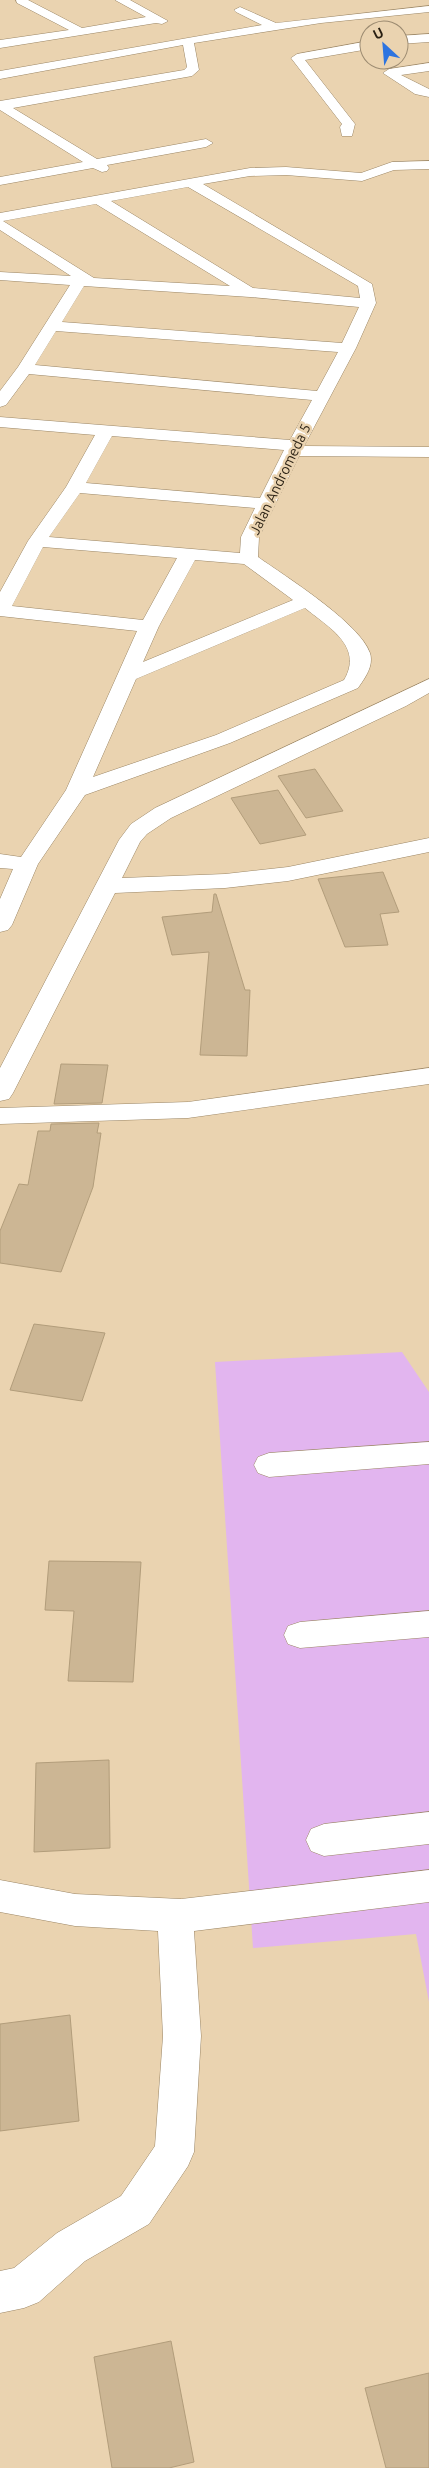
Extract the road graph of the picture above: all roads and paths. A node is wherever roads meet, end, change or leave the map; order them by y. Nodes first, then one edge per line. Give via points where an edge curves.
1 (37, 0) edge
2 (121, 0) edge
3 (21, 1) edge
4 (7, 3) dead end
5 (429, 9) edge
6 (240, 10) dead end
7 (158, 19) junction
8 (277, 28) junction
9 (80, 31) junction
10 (429, 38) edge
11 (409, 39) edge
12 (193, 42) junction
13 (0, 44) edge
14 (359, 47) edge
15 (429, 67) edge
16 (0, 75) edge
17 (429, 93) edge
18 (1, 105) edge
19 (347, 133) dead end
20 (206, 143) dead end
21 (95, 163) junction
22 (429, 165) edge
23 (110, 173) dead end
24 (0, 181) edge
25 (124, 182) dead end
26 (191, 183) junction
27 (139, 192) junction
28 (99, 200) junction
29 (0, 217) edge
30 (0, 224) edge
31 (0, 276) edge
32 (85, 282) junction
33 (250, 292) junction
34 (368, 303) junction
35 (52, 326) junction
36 (348, 348) junction
37 (25, 369) junction
38 (323, 396) junction
39 (0, 402) edge
40 (0, 422) edge
41 (106, 431) junction
42 (294, 449) junction
43 (429, 452) edge
44 (75, 487) junction
45 (266, 504) junction
46 (37, 541) junction
47 (188, 555) junction
48 (250, 559) junction
49 (306, 601) junction
50 (0, 610) edge
51 (149, 626) junction
52 (126, 676) junction
53 (429, 685) edge
54 (77, 790) junction
55 (429, 845) edge
56 (0, 861) edge
57 (26, 864) junction
58 (106, 886) junction
59 (0, 925) edge
60 (429, 1076) edge
61 (0, 1093) edge
62 (0, 1116) edge
63 (429, 1453) edge
64 (269, 1465) dead end
65 (429, 1624) edge
66 (300, 1635) dead end
67 (429, 1828) edge
68 (324, 1840) dead end
69 (429, 1886) edge
70 (0, 1896) edge
71 (175, 1916) junction
72 (0, 2292) edge

1 - 3 street
2 - 7 street
3 - 4 street
3 - 9 street
5 - 8 street
6 - 8 street
7 - 9 street
7 - 12 street
8 - 12 street
9 - 13 street
10 - 11 street
12 - 16 street
12 - 18 street via 193,70 188,73
14 - 19 street via 296,58 349,124
15 - 17 street via 389,73 419,92
18 - 21 street
20 - 21 street
21 - 23 street
21 - 24 street
22 - 26 street via 392,166 362,177 268,171
25 - 27 street
26 - 27 street
26 - 34 street via 365,284
27 - 28 street
28 - 29 street
28 - 33 street
30 - 32 street
31 - 32 street
32 - 33 street
32 - 35 street
33 - 34 street
34 - 36 street, Jalan Andromeda 5
35 - 36 street
35 - 37 street
36 - 38 street, Jalan Andromeda 5
37 - 38 street
37 - 39 street
38 - 42 street, Jalan Andromeda 5
40 - 41 street
41 - 42 street
41 - 44 street
42 - 43 street
42 - 45 street, Jalan Andromeda 5
44 - 45 street
44 - 46 street
45 - 48 street, Jalan Andromeda 5 via 250,537
46 - 47 street
46 - 50 street
47 - 48 street
47 - 51 street
48 - 49 street
49 - 52 street
49 - 54 street via 346,632 360,650 361,668 350,684 223,739
50 - 51 street
51 - 52 street
52 - 54 street
53 - 58 street via 152,820 130,840
54 - 57 street
55 - 58 street via 288,874 225,881
56 - 57 street
57 - 59 street
58 - 61 street
60 - 62 street via 188,1110
63 - 64 street
65 - 66 street
67 - 68 street
69 - 71 street
70 - 71 street via 75,1910
71 - 72 street via 182,2036 174,2152 135,2210 71,2248 24,2287

